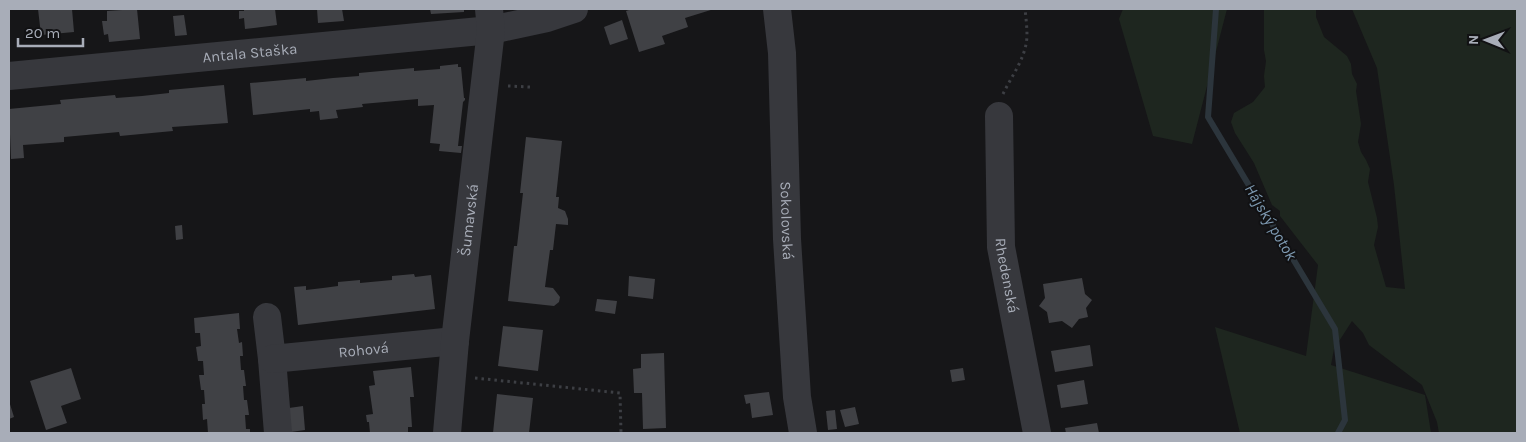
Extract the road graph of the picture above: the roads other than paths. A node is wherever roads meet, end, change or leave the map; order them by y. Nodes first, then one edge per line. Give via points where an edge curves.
1 (574, 9) edge
2 (777, 9) edge
3 (490, 19) edge
4 (9, 76) edge
5 (999, 116) road end
6 (267, 317) dead end
7 (455, 341) junction
8 (272, 359) junction
9 (278, 433) edge
10 (447, 433) edge
11 (803, 433) edge
12 (1037, 433) edge

1 - 3 street, Antala Staška via 547,18
2 - 11 street, Sokolovská via 782,53 787,239 797,398
3 - 4 street, Antala Staška
3 - 7 street, Šumavská
5 - 12 street, Rhedenská via 1001,247
6 - 8 street
7 - 8 street, Rohová
7 - 10 street, Šumavská
8 - 9 street

